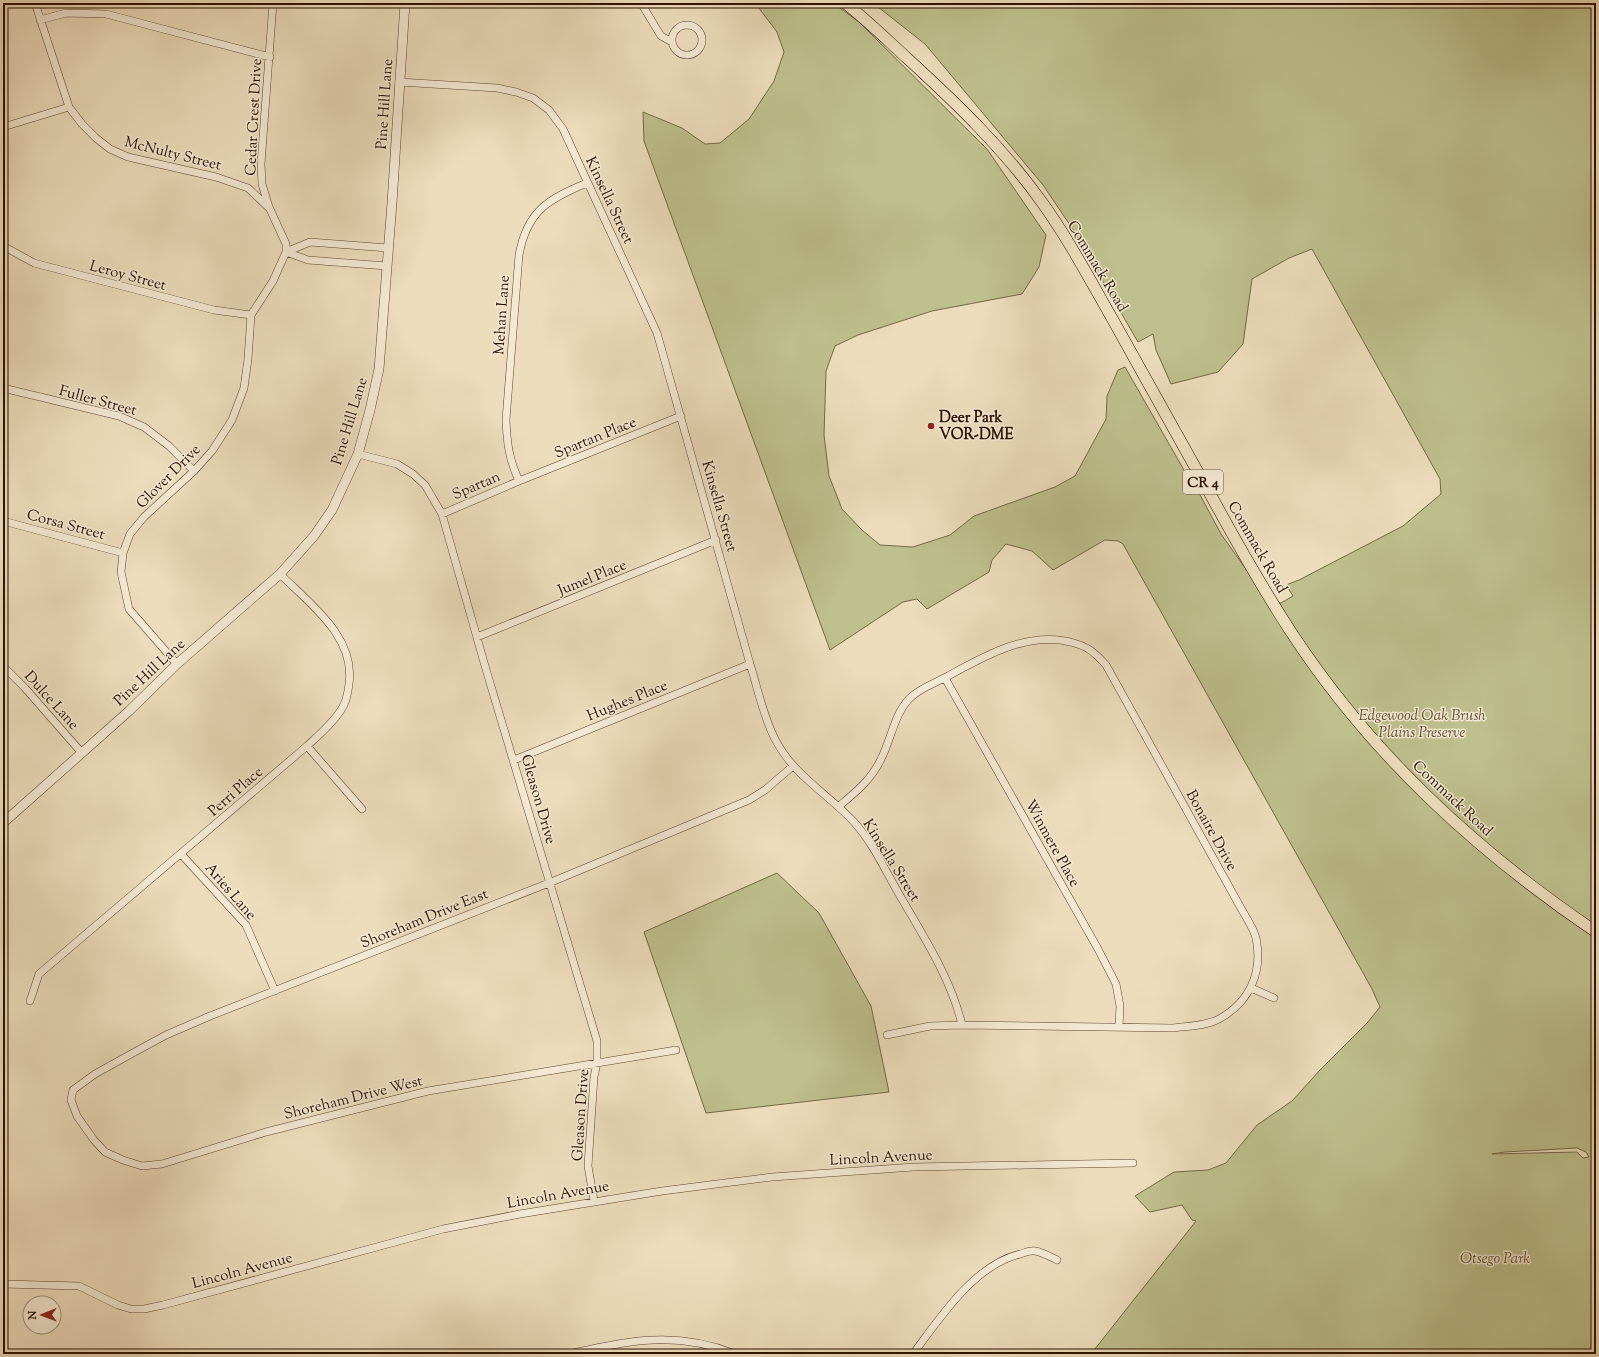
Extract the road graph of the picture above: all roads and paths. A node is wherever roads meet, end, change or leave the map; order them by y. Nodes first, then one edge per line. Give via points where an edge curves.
1 (36, 3) edge
2 (273, 3) edge
3 (405, 3) edge
4 (641, 3) edge
5 (845, 3) edge
6 (40, 20) junction
7 (672, 42) junction
8 (270, 57) junction
9 (399, 82) junction
10 (68, 107) junction
11 (3, 127) edge
12 (587, 182) junction
13 (269, 207) junction
14 (3, 246) edge
15 (388, 248) junction
16 (286, 252) junction
17 (387, 266) junction
18 (251, 315) junction
19 (3, 388) edge
20 (681, 416) junction
21 (358, 454) junction
22 (194, 471) junction
23 (519, 481) junction
24 (442, 514) junction
25 (3, 521) edge
26 (716, 540) junction
27 (123, 553) junction
28 (280, 574) junction
29 (478, 637) junction
30 (177, 664) junction
31 (750, 664) junction
32 (3, 666) edge
33 (945, 678) junction
34 (308, 746) junction
35 (81, 752) junction
36 (514, 760) junction
37 (793, 766) junction
38 (839, 806) junction
39 (362, 809) dead end
40 (3, 823) edge
41 (181, 854) junction
42 (550, 883) junction
43 (1596, 932) edge
44 (1251, 988) junction
45 (275, 991) junction
46 (1274, 998) dead end
47 (30, 1001) dead end
48 (962, 1025) junction
49 (1119, 1027) junction
50 (887, 1035) dead end
51 (676, 1050) dead end
52 (597, 1063) junction
53 (71, 1100) joint
54 (1133, 1163) dead end
55 (594, 1201) junction
56 (1057, 1260) dead end
57 (3, 1284) edge
58 (568, 1354) edge
59 (735, 1354) edge
60 (913, 1354) edge

1 - 6 street, McNulty Street
2 - 8 street, Cedar Crest Drive
3 - 9 street, Pine Hill Lane
4 - 7 street via 661,36
5 - 43 main road, Commack Road / CR 4 via 946,94 1001,151 1041,202 1076,255 1249,564 1290,631 1359,725 1407,777 1464,832 1530,886
6 - 8 street via 66,13 106,14
6 - 10 street, McNulty Street
7 - 7 street via 674,32 683,26 693,26 702,37 698,50 689,55 676,50
8 - 13 street, Cedar Crest Drive via 262,164 262,184
9 - 12 street, Kinsella Street via 497,88 533,98 549,110 563,129
9 - 15 street, Pine Hill Lane
10 - 11 street
10 - 13 street, McNulty Street via 82,124 110,149 128,157 216,176 248,188
12 - 20 street, Kinsella Street via 657,333
12 - 23 street, Mehan Lane via 550,200 527,225 522,238 506,420 506,444
13 - 16 street, Cedar Crest Drive via 286,244
14 - 18 street, Leroy Street via 34,263 214,310
15 - 16 street via 310,242
15 - 17 street, Pine Hill Lane
16 - 17 street via 308,260
16 - 18 street, Glover Drive via 273,281
17 - 21 street, Pine Hill Lane via 379,369
18 - 22 street, Glover Drive via 244,388 232,420 212,451
19 - 22 street, Fuller Street via 119,416 144,427 169,446
20 - 23 street, Spartan Place
20 - 26 street, Kinsella Street
21 - 24 street, Gleason Drive via 397,464 413,474 425,485
21 - 28 street, Pine Hill Lane via 332,510 314,536
22 - 27 street, Glover Drive via 144,517 130,534
23 - 24 street, Spartan
24 - 29 street, Gleason Drive
25 - 27 street, Corsa Street
26 - 29 street, Jumel Place
26 - 31 street, Kinsella Street
27 - 30 street, Glover Drive via 120,572 129,608
28 - 30 street, Pine Hill Lane
28 - 34 street, Perri Place via 332,628 345,648 351,674 348,694 342,709 331,724
29 - 36 street, Gleason Drive
30 - 35 street, Pine Hill Lane
31 - 36 street, Hughes Place
31 - 37 street, Kinsella Street via 769,726 775,740
32 - 35 street, Dulce Lane
33 - 38 street, Bonaire Drive via 910,698 901,709 881,761 863,786
33 - 44 street, Bonaire Drive via 1003,650 1043,638 1080,645 1094,653 1106,665 1256,937 1256,975
33 - 49 street, Winmere Place via 1116,984 1120,1006
34 - 39 street
34 - 41 street, Perri Place
35 - 40 street, Pine Hill Lane
36 - 42 street, Gleason Drive
37 - 38 street, Kinsella Street
37 - 42 street, Shoreham Drive East via 749,800
38 - 48 street, Kinsella Street via 871,845 935,957 957,1004
41 - 45 street, Aries Lane via 246,925
41 - 47 street, Perri Place via 39,974
42 - 45 street, Shoreham Drive East
42 - 52 street, Gleason Drive via 597,1041
44 - 46 street
44 - 49 street, Bonaire Drive via 1234,1007 1218,1019 1198,1025 1173,1028
45 - 53 street, Shoreham Drive East via 166,1035 81,1083 73,1090
48 - 49 street, Bonaire Drive
48 - 50 street, Bonaire Drive via 930,1026
51 - 52 street, Shoreham Drive West
52 - 53 street, Shoreham Drive West via 428,1091 273,1130 168,1162 142,1166 105,1152 77,1116
52 - 55 street, Gleason Drive via 588,1166
54 - 55 street, Lincoln Avenue via 914,1167 772,1177
55 - 57 street, Lincoln Avenue via 442,1229 144,1309 118,1305 79,1286
56 - 60 street via 1034,1250 1012,1256 993,1266 956,1297
58 - 59 street via 631,1341 658,1339 700,1343

